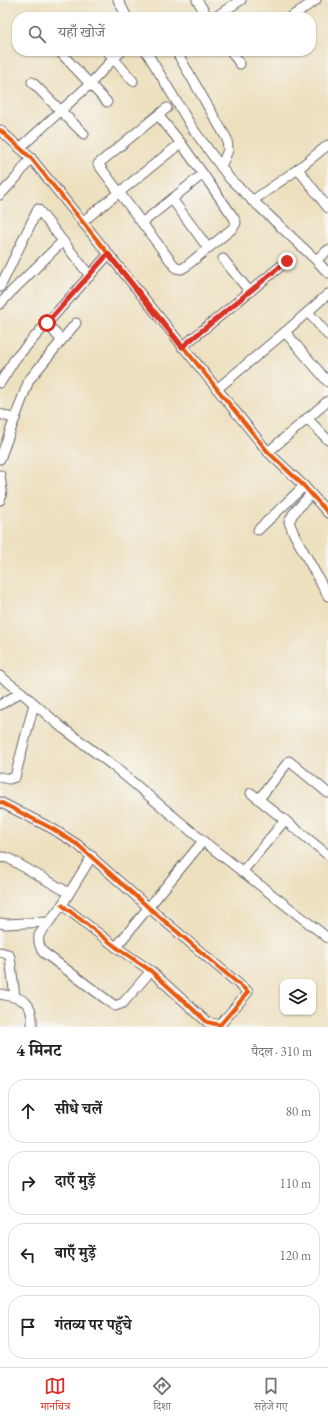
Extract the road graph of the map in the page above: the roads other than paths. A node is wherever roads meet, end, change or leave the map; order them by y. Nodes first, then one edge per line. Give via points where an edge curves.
1 (118, 0) edge
2 (197, 0) edge
3 (241, 0) edge
4 (316, 0) edge
5 (124, 12) edge
6 (205, 12) edge
7 (223, 12) edge
8 (298, 12) edge
9 (64, 56) edge
10 (109, 56) edge
11 (111, 56) edge
12 (149, 56) edge
13 (179, 56) edge
14 (236, 56) edge
15 (240, 64) dead end
16 (133, 81) dead end
17 (32, 82) dead end
18 (90, 84) junction
19 (107, 102) dead end
20 (167, 108) dead end
21 (61, 110) junction
22 (158, 115) junction
23 (0, 130) edge
24 (84, 134) dead end
25 (181, 143) junction
26 (328, 146) edge
27 (20, 148) junction
28 (31, 158) junction
29 (221, 167) junction
30 (298, 169) junction
31 (203, 174) junction
32 (120, 192) junction
33 (0, 195) edge
34 (172, 199) junction
35 (252, 201) junction
36 (328, 208) edge
37 (82, 222) junction
38 (142, 223) junction
39 (64, 241) junction
40 (208, 248) junction
41 (328, 250) edge
42 (108, 254) junction
43 (223, 259) dead end
44 (316, 260) junction
45 (287, 261) dead end
46 (328, 273) edge
47 (90, 276) junction
48 (0, 287) edge
49 (11, 292) junction
50 (250, 292) junction
51 (328, 294) edge
52 (0, 304) edge
53 (308, 312) junction
54 (47, 323) junction
55 (76, 323) dead end
56 (286, 332) junction
57 (328, 335) edge
58 (61, 340) junction
59 (182, 347) junction
60 (328, 382) edge
61 (0, 383) edge
62 (217, 389) junction
63 (328, 401) edge
64 (0, 414) edge
65 (307, 418) junction
66 (15, 419) junction
67 (328, 440) edge
68 (268, 452) junction
69 (0, 460) edge
70 (0, 475) edge
71 (304, 486) junction
72 (311, 494) junction
73 (0, 500) edge
74 (326, 508) edge
75 (258, 530) dead end
76 (328, 596) edge
77 (0, 676) edge
78 (21, 692) junction
79 (34, 704) junction
80 (0, 705) edge
81 (0, 776) edge
82 (250, 793) dead end
83 (328, 793) edge
84 (259, 799) junction
85 (0, 802) edge
86 (285, 820) junction
87 (203, 841) junction
88 (328, 854) edge
89 (92, 856) junction
90 (0, 858) edge
91 (242, 872) junction
92 (69, 893) junction
93 (62, 905) junction
94 (148, 907) junction
95 (48, 922) junction
96 (0, 923) edge
97 (328, 938) edge
98 (116, 947) junction
99 (0, 952) edge
100 (151, 971) junction
101 (0, 994) edge
102 (15, 996) junction
103 (32, 1027) edge

1 - 5 street
2 - 6 street
3 - 7 street
4 - 8 street
9 - 18 street
10 - 18 street
11 - 16 street
12 - 29 street via 193,129
13 - 29 street via 227,139 228,150
14 - 15 street
17 - 21 street
18 - 19 street
18 - 21 street
20 - 22 street
21 - 24 street
21 - 27 street
22 - 25 street
22 - 32 street via 98,164
23 - 27 street
25 - 31 street
25 - 32 street
26 - 30 street
27 - 28 street
28 - 33 street
28 - 37 street
29 - 35 street
30 - 35 street
30 - 36 street
31 - 34 street
31 - 40 street via 236,223
32 - 37 street
32 - 38 street
34 - 38 street
34 - 40 street
35 - 44 street
37 - 42 street
38 - 40 street via 178,269 185,267
39 - 47 street
39 - 48 street via 38,209
39 - 49 street
41 - 44 street
42 - 47 street
42 - 59 street
43 - 50 street
44 - 46 street
45 - 50 street
47 - 54 street
48 - 49 street
49 - 52 street
50 - 59 street
51 - 53 street
53 - 56 street
53 - 57 street
54 - 58 street
54 - 61 street via 15,359
55 - 58 street
56 - 60 street
56 - 62 street
58 - 66 street via 29,380
59 - 62 street
62 - 68 street
63 - 65 street
64 - 66 street
65 - 67 street
65 - 68 street
66 - 69 street
68 - 71 street
70 - 73 street
71 - 72 street
71 - 75 street
72 - 74 street
72 - 76 street via 293,514 290,522
77 - 78 street
78 - 79 street
78 - 80 street
79 - 81 street via 14,777 9,779
79 - 87 street
82 - 84 street
83 - 84 street via 289,761
84 - 86 street
85 - 89 street via 66,837
86 - 88 street
86 - 91 street
87 - 91 street
87 - 94 street
89 - 92 street
89 - 94 street
90 - 92 street via 8,858
91 - 97 street
92 - 93 street
93 - 95 street
93 - 98 street
94 - 98 street
94 - 100 street via 248,992 220,1025 207,1022
95 - 96 street
95 - 100 street via 38,940 43,952 115,1006 123,1002
98 - 100 street
99 - 102 street via 10,957
101 - 102 street
102 - 103 street via 29,1004

